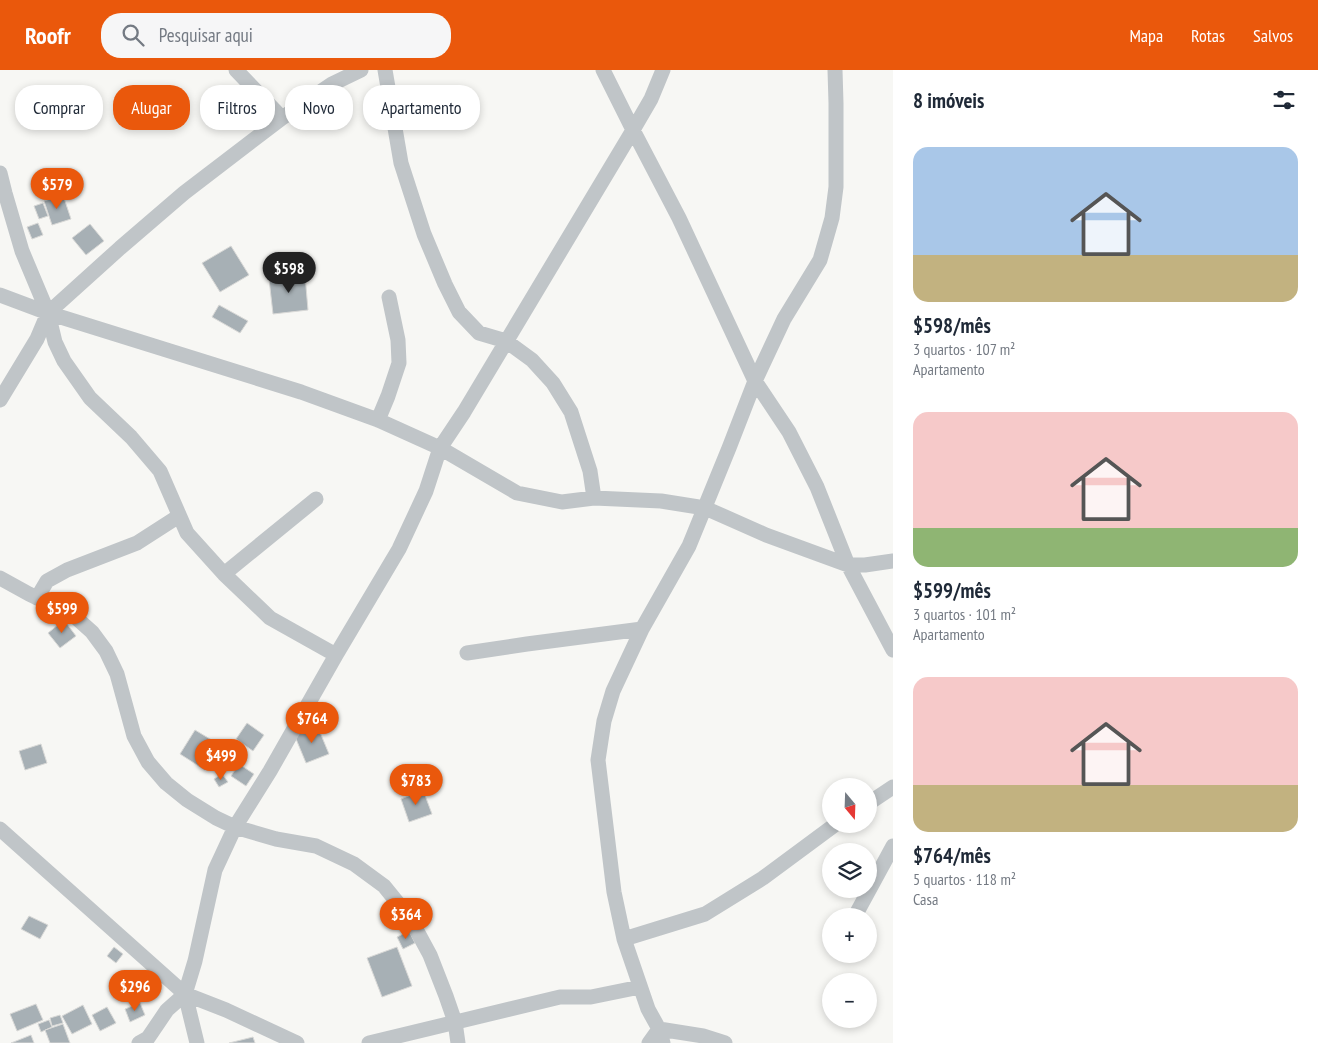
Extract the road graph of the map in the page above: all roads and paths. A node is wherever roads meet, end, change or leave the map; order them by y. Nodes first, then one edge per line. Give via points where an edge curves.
1 (236, 70) edge
2 (361, 70) edge
3 (385, 70) edge
4 (603, 70) edge
5 (663, 70) edge
6 (834, 70) edge
7 (282, 118) junction
8 (632, 130) junction
9 (0, 173) edge
10 (0, 295) edge
11 (389, 297) dead end
12 (48, 313) junction
13 (506, 341) junction
14 (755, 382) junction
15 (0, 400) edge
16 (378, 420) junction
17 (440, 448) junction
18 (594, 498) junction
19 (316, 499) dead end
20 (705, 508) junction
21 (179, 516) junction
22 (893, 561) edge
23 (848, 565) junction
24 (224, 574) junction
25 (0, 578) edge
26 (37, 598) junction
27 (642, 629) junction
28 (893, 650) edge
29 (467, 653) dead end
30 (336, 656) junction
31 (893, 787) edge
32 (878, 797) edge
33 (235, 827) junction
34 (0, 829) edge
35 (824, 833) edge
36 (893, 846) edge
37 (859, 908) edge
38 (624, 939) junction
39 (640, 987) junction
40 (185, 994) junction
41 (455, 1022) junction
42 (661, 1036) edge
43 (144, 1041) edge
44 (197, 1043) edge
45 (298, 1043) edge
46 (369, 1043) edge
47 (458, 1043) edge
48 (650, 1043) edge
49 (725, 1043) edge

1 - 7 street
2 - 7 street via 332,84
3 - 13 street via 401,163 424,234 445,284 459,312 479,333
4 - 8 street
5 - 8 street via 651,99
6 - 14 street via 836,187 832,218 820,260 784,318
7 - 12 street via 184,193
8 - 13 street
8 - 14 street via 679,218
9 - 12 street via 22,251
10 - 12 street
11 - 16 street via 399,363
12 - 15 street via 37,339
12 - 16 street via 301,392
12 - 21 street via 55,342 64,361 90,398 131,437 160,471
13 - 17 street
13 - 18 street via 532,360 553,383 571,412 590,470
14 - 20 street
14 - 23 street via 789,432 816,486
16 - 17 street
17 - 18 street via 517,493 562,502
17 - 30 street via 426,491 399,549
18 - 20 street
19 - 24 street
20 - 23 street
20 - 27 street via 689,546
21 - 24 street via 187,533
21 - 26 street via 137,543 67,570 48,581
22 - 23 street
23 - 28 street
24 - 30 street via 270,618
25 - 26 street
26 - 33 street via 73,615 97,638 117,674 134,736 148,762 166,783 187,800
27 - 29 street
27 - 38 street via 613,691 598,760 614,892
30 - 33 street
31 - 32 street
33 - 40 street via 215,870 196,961
33 - 41 street via 316,846 354,864 384,886 410,918 430,955
34 - 40 street
35 - 38 street via 763,878 705,914
36 - 37 street
38 - 39 street
39 - 41 street via 591,997 560,997
39 - 42 street
40 - 43 street via 167,1010
40 - 44 street
40 - 45 street
41 - 46 street
41 - 47 street
42 - 48 street
42 - 49 street via 703,1036

